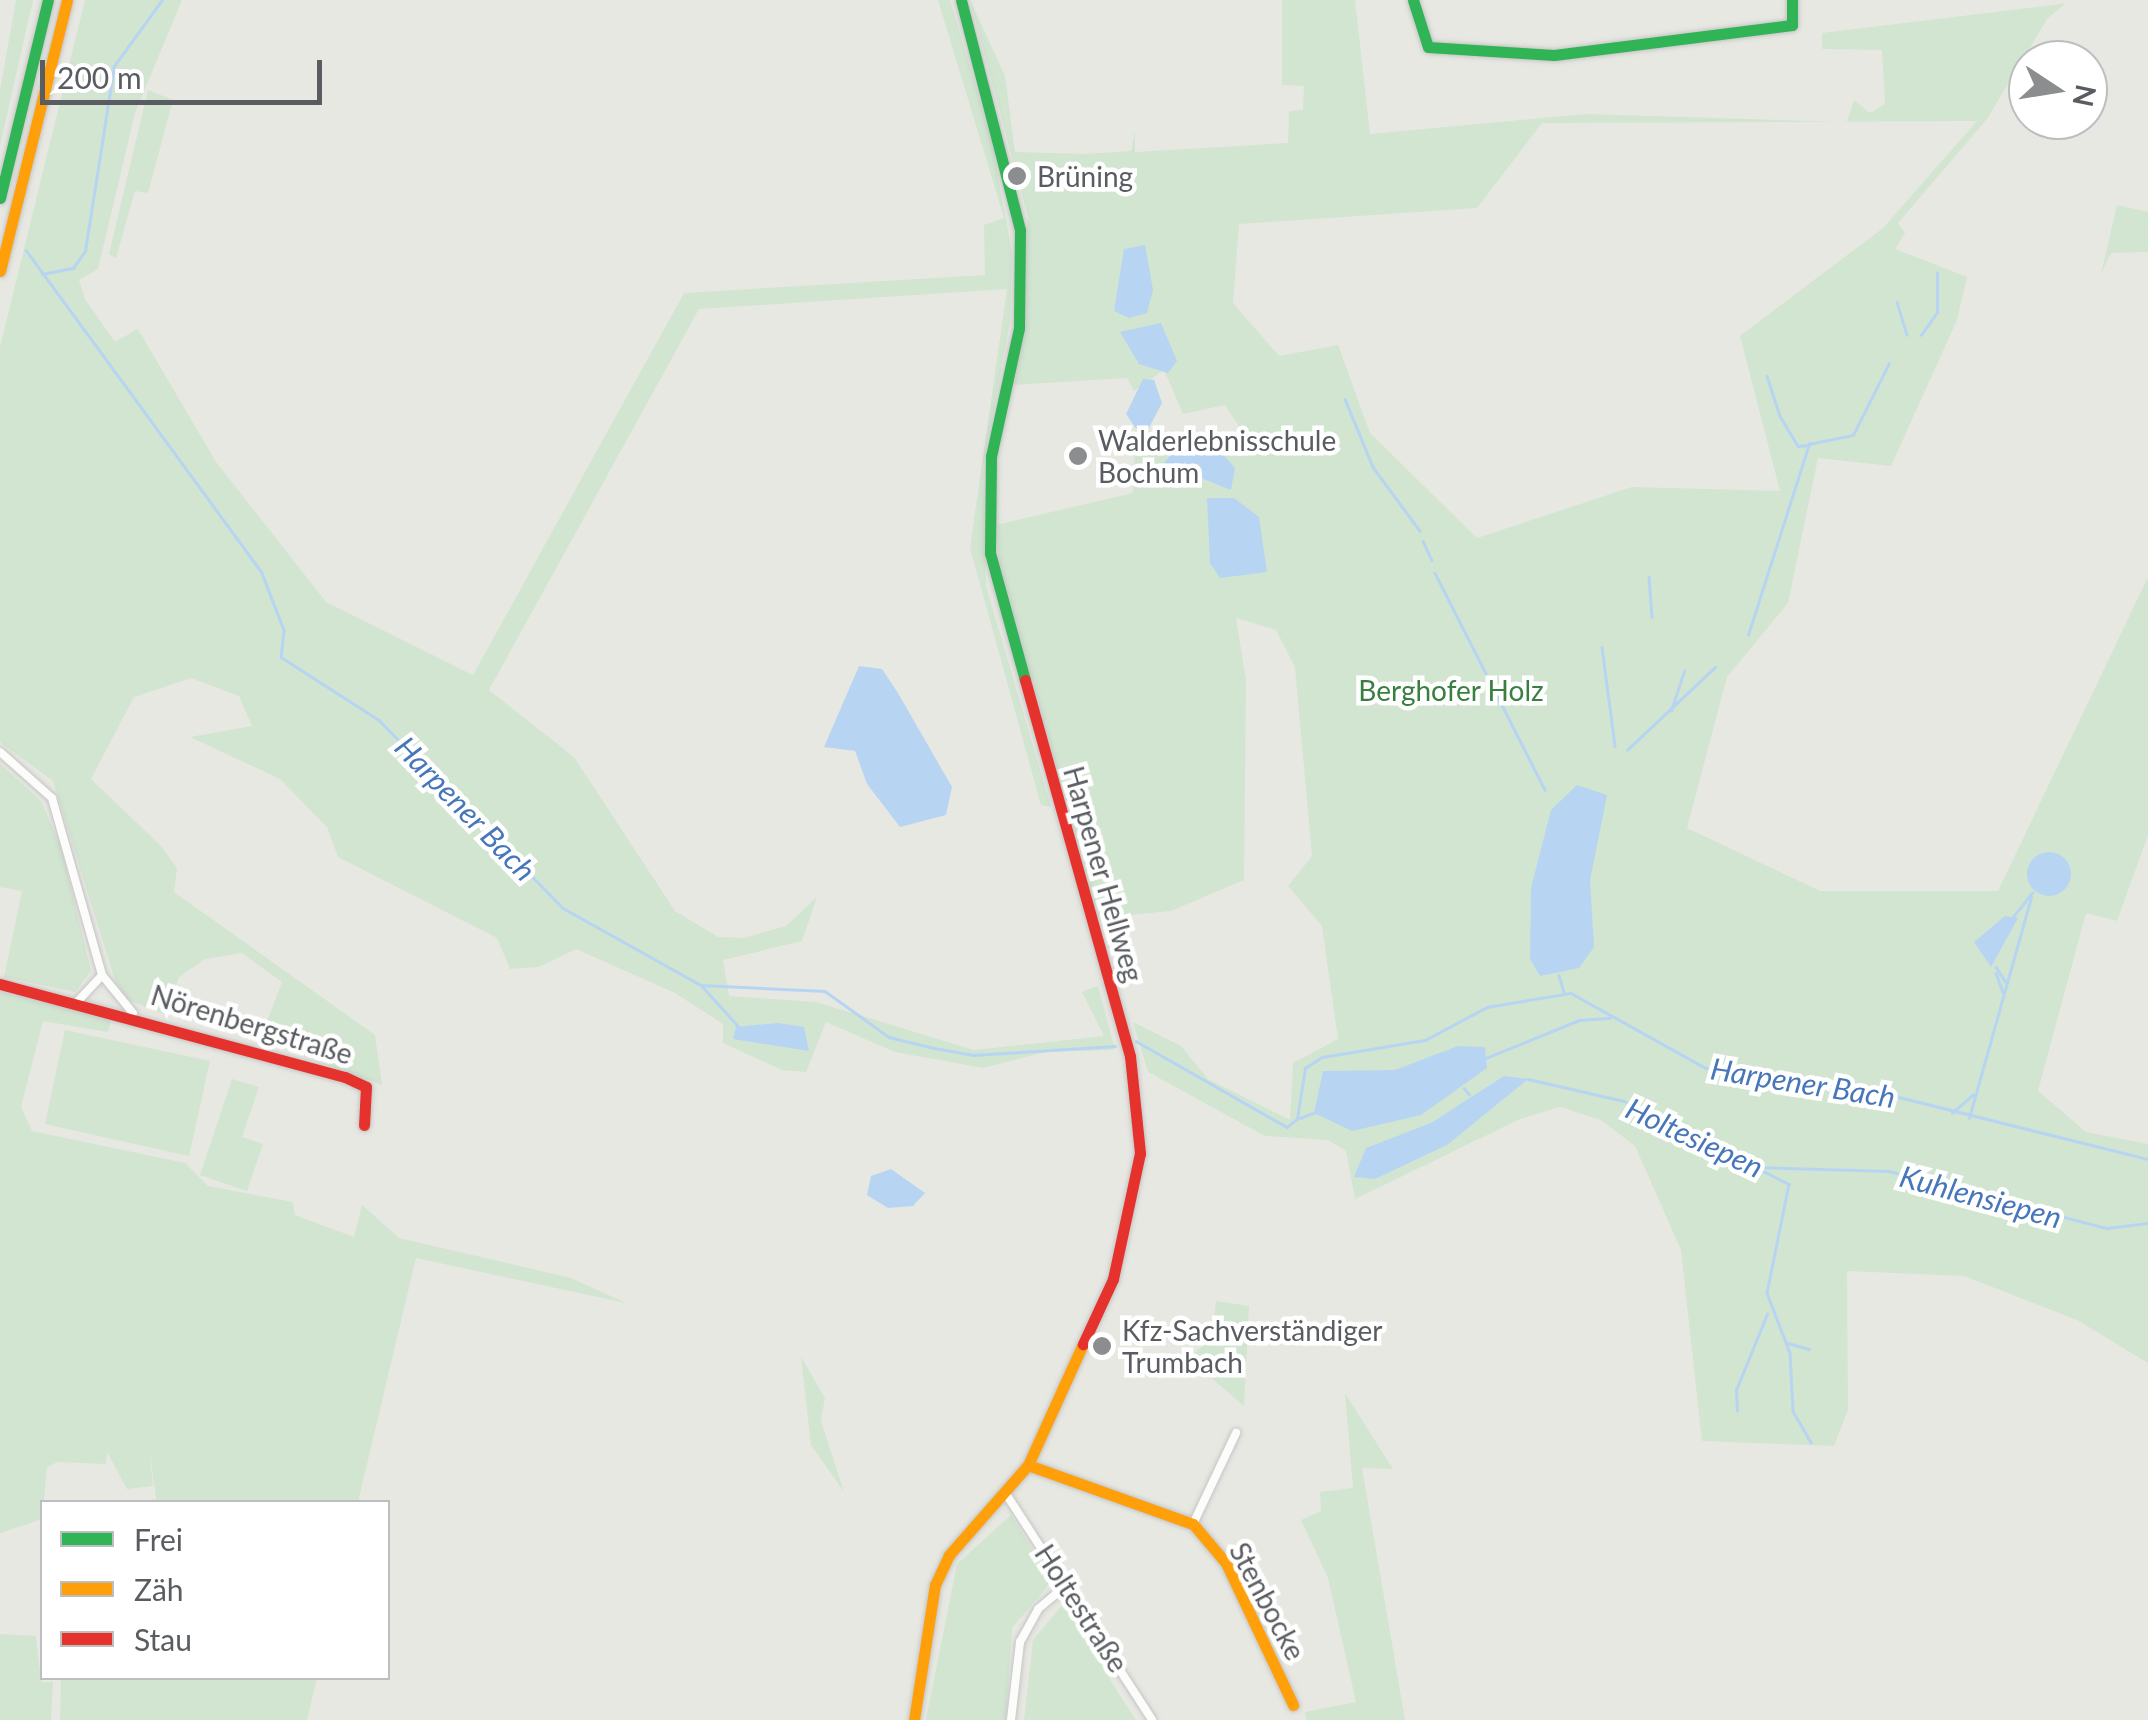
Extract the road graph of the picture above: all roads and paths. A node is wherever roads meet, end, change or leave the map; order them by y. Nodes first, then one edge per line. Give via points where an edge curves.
1 (48, 0) edge
2 (67, 0) edge
3 (960, 0) edge
4 (1413, 0) edge
5 (1792, 0) edge
6 (0, 198) edge
7 (0, 271) edge
8 (0, 752) edge
9 (102, 975) junction
10 (0, 984) edge
11 (78, 1001) junction
12 (133, 1014) junction
13 (364, 1125) dead end
14 (1236, 1433) dead end
15 (1028, 1465) junction
16 (1008, 1498) junction
17 (1193, 1524) junction
18 (1068, 1586) junction
19 (1293, 1705) dead end
20 (914, 1720) edge
21 (1011, 1720) edge
22 (1152, 1720) edge

1 - 6 main road
2 - 7 main road
3 - 15 main road, Harpener Hellweg via 1020,230 1019,328 991,456 990,553 1139,1104 1140,1154 1120,1260
4 - 5 main road via 1420,40 1439,50 1576,54 1792,25
8 - 9 street, Nörenbergstraße via 39,780 66,828
9 - 11 street
9 - 12 street, Nörenbergstraße
10 - 11 main road
11 - 12 main road
12 - 13 main road, Nörenbergstraße via 366,1087
14 - 17 street, Stenbocke
15 - 16 main road, Harpener Hellweg
15 - 17 main road, Stenbocke
16 - 18 street, Holtestraße
16 - 20 main road, Harpener Hellweg via 948,1556 936,1586
17 - 19 main road, Stenbocke via 1226,1563
18 - 21 street via 1038,1610 1020,1642
18 - 22 street, Holtestraße

